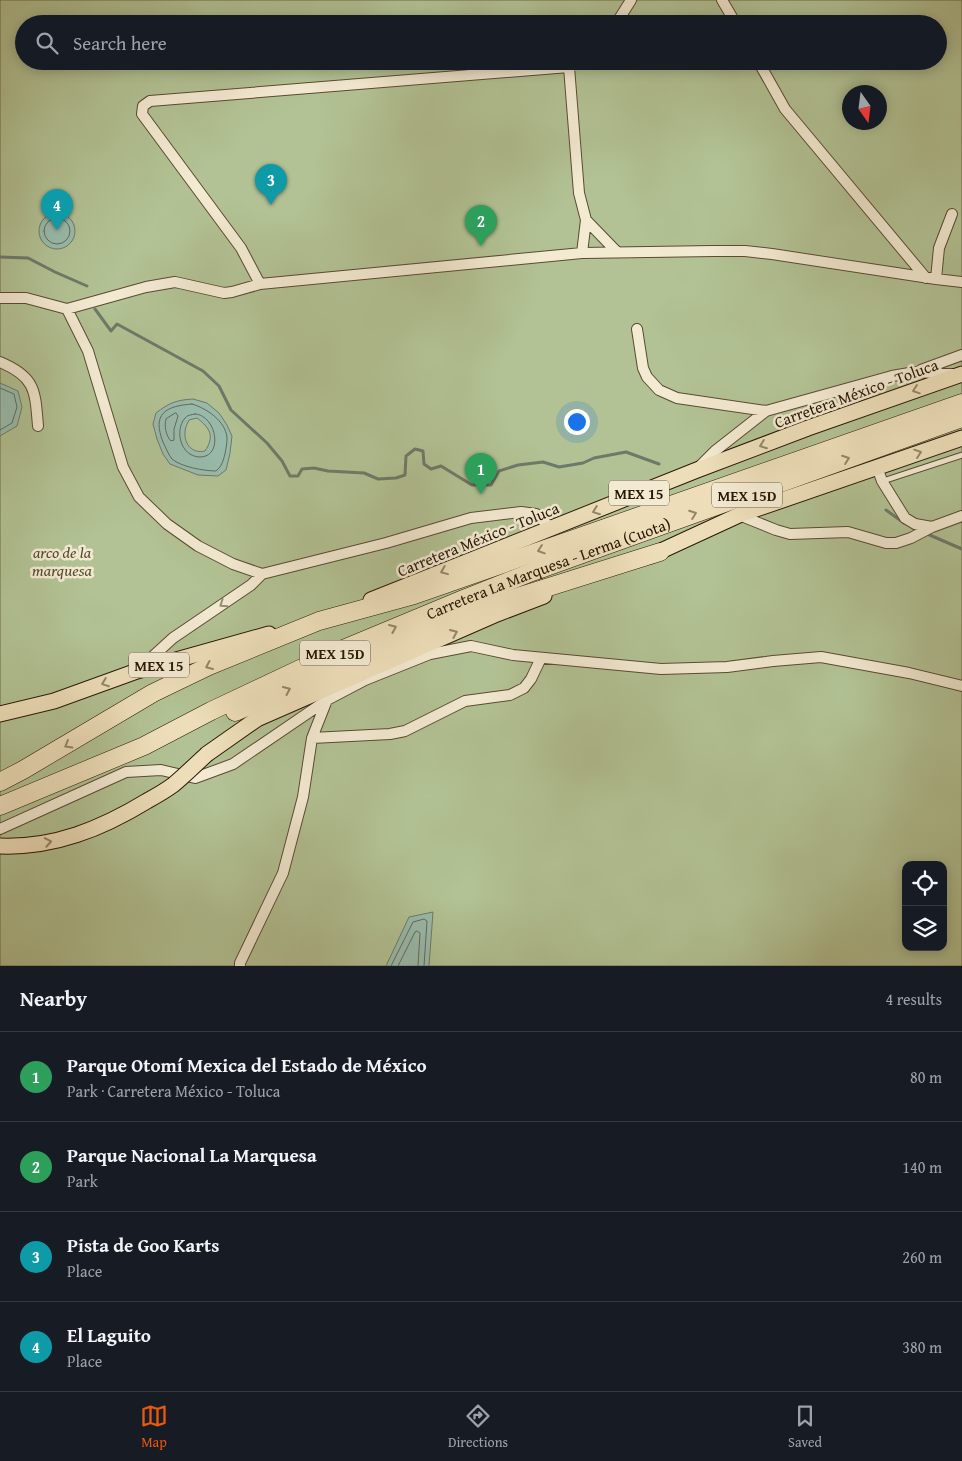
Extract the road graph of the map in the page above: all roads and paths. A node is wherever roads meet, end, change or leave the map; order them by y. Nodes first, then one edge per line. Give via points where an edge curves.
1 (631, 0) edge
2 (722, 0) edge
3 (622, 15) edge
4 (731, 15) edge
5 (532, 70) edge
6 (569, 70) edge
7 (763, 70) edge
8 (952, 214) dead end
9 (586, 220) junction
10 (617, 252) junction
11 (582, 253) junction
12 (931, 278) junction
13 (962, 282) edge
14 (260, 284) junction
15 (0, 298) edge
16 (66, 309) junction
17 (637, 329) dead end
18 (962, 355) edge
19 (0, 362) edge
20 (915, 372) junction
21 (962, 374) edge
22 (962, 403) edge
23 (766, 411) junction
24 (962, 418) edge
25 (38, 426) dead end
26 (962, 438) edge
27 (962, 455) edge
28 (877, 466) junction
29 (697, 470) junction
30 (882, 481) junction
31 (739, 515) junction
32 (962, 516) edge
33 (551, 528) junction
34 (929, 529) junction
35 (660, 552) junction
36 (262, 574) junction
37 (319, 621) junction
38 (541, 658) junction
39 (137, 671) junction
40 (333, 685) junction
41 (962, 686) edge
42 (327, 700) junction
43 (0, 714) edge
44 (312, 738) junction
45 (144, 746) junction
46 (103, 773) junction
47 (0, 782) edge
48 (0, 806) edge
49 (0, 829) edge
50 (0, 846) edge
51 (240, 966) edge

1 - 3 street
2 - 4 street
5 - 14 street via 150,101 143,106 142,114 233,236
6 - 9 street via 579,193
7 - 12 street via 785,110
8 - 12 street
9 - 10 street
9 - 11 street
10 - 11 street
10 - 12 street via 745,251
11 - 14 street
12 - 13 street
14 - 16 street via 224,293 170,282
15 - 16 street via 26,298
16 - 36 street via 88,351 123,467 139,497 167,524 198,546
17 - 23 street via 643,368 659,390 677,398
18 - 20 street
19 - 25 street via 27,378 35,394
20 - 21 street
20 - 23 street
21 -> 29 main road, Carretera México - Toluca / MEX 15
22 -> 37 highway, Carretera La Marquesa - Lerma (Cuota) / MEX 15D via 414,594
23 - 29 street via 715,451
45 -> 24 highway, Carretera La Marquesa - Lerma (Cuota) / MEX 15D via 336,652 461,600
28 -> 26 main road
27 - 30 lane
28 - 30 street
28 - 31 main road
29 -> 33 main road, Carretera México - Toluca / MEX 15
30 - 34 street via 905,518
31 - 34 street via 790,534 848,532 886,543 911,538
31 - 35 main road
32 - 34 street
33 - 36 street via 536,514 521,512 471,518
33 -> 37 main road, Carretera México - Toluca / MEX 15
40 -> 35 main road via 497,614
45 -> 35 highway via 187,733 350,662 496,604
36 -> 39 street via 251,585 173,638
37 - 39 main road, Carretera México - Toluca / MEX 15
37 -> 47 highway, MEX 15D via 153,693
38 - 41 street via 661,669 727,667 821,657
38 - 42 street via 471,646 430,654 365,680
38 - 44 street via 524,688 510,695 465,701 405,731
39 -> 43 main road, Carretera México - Toluca / MEX 15 via 54,701
40 - 42 street
50 -> 40 main road, bridge via 52,842 91,830 131,811 172,786 207,754 257,719
42 - 44 street
42 - 46 street via 233,764 195,778 161,770
44 - 51 street via 303,797 283,873
45 - 46 highway, MEX 15D
46 - 48 highway, MEX 15D
46 - 49 street

